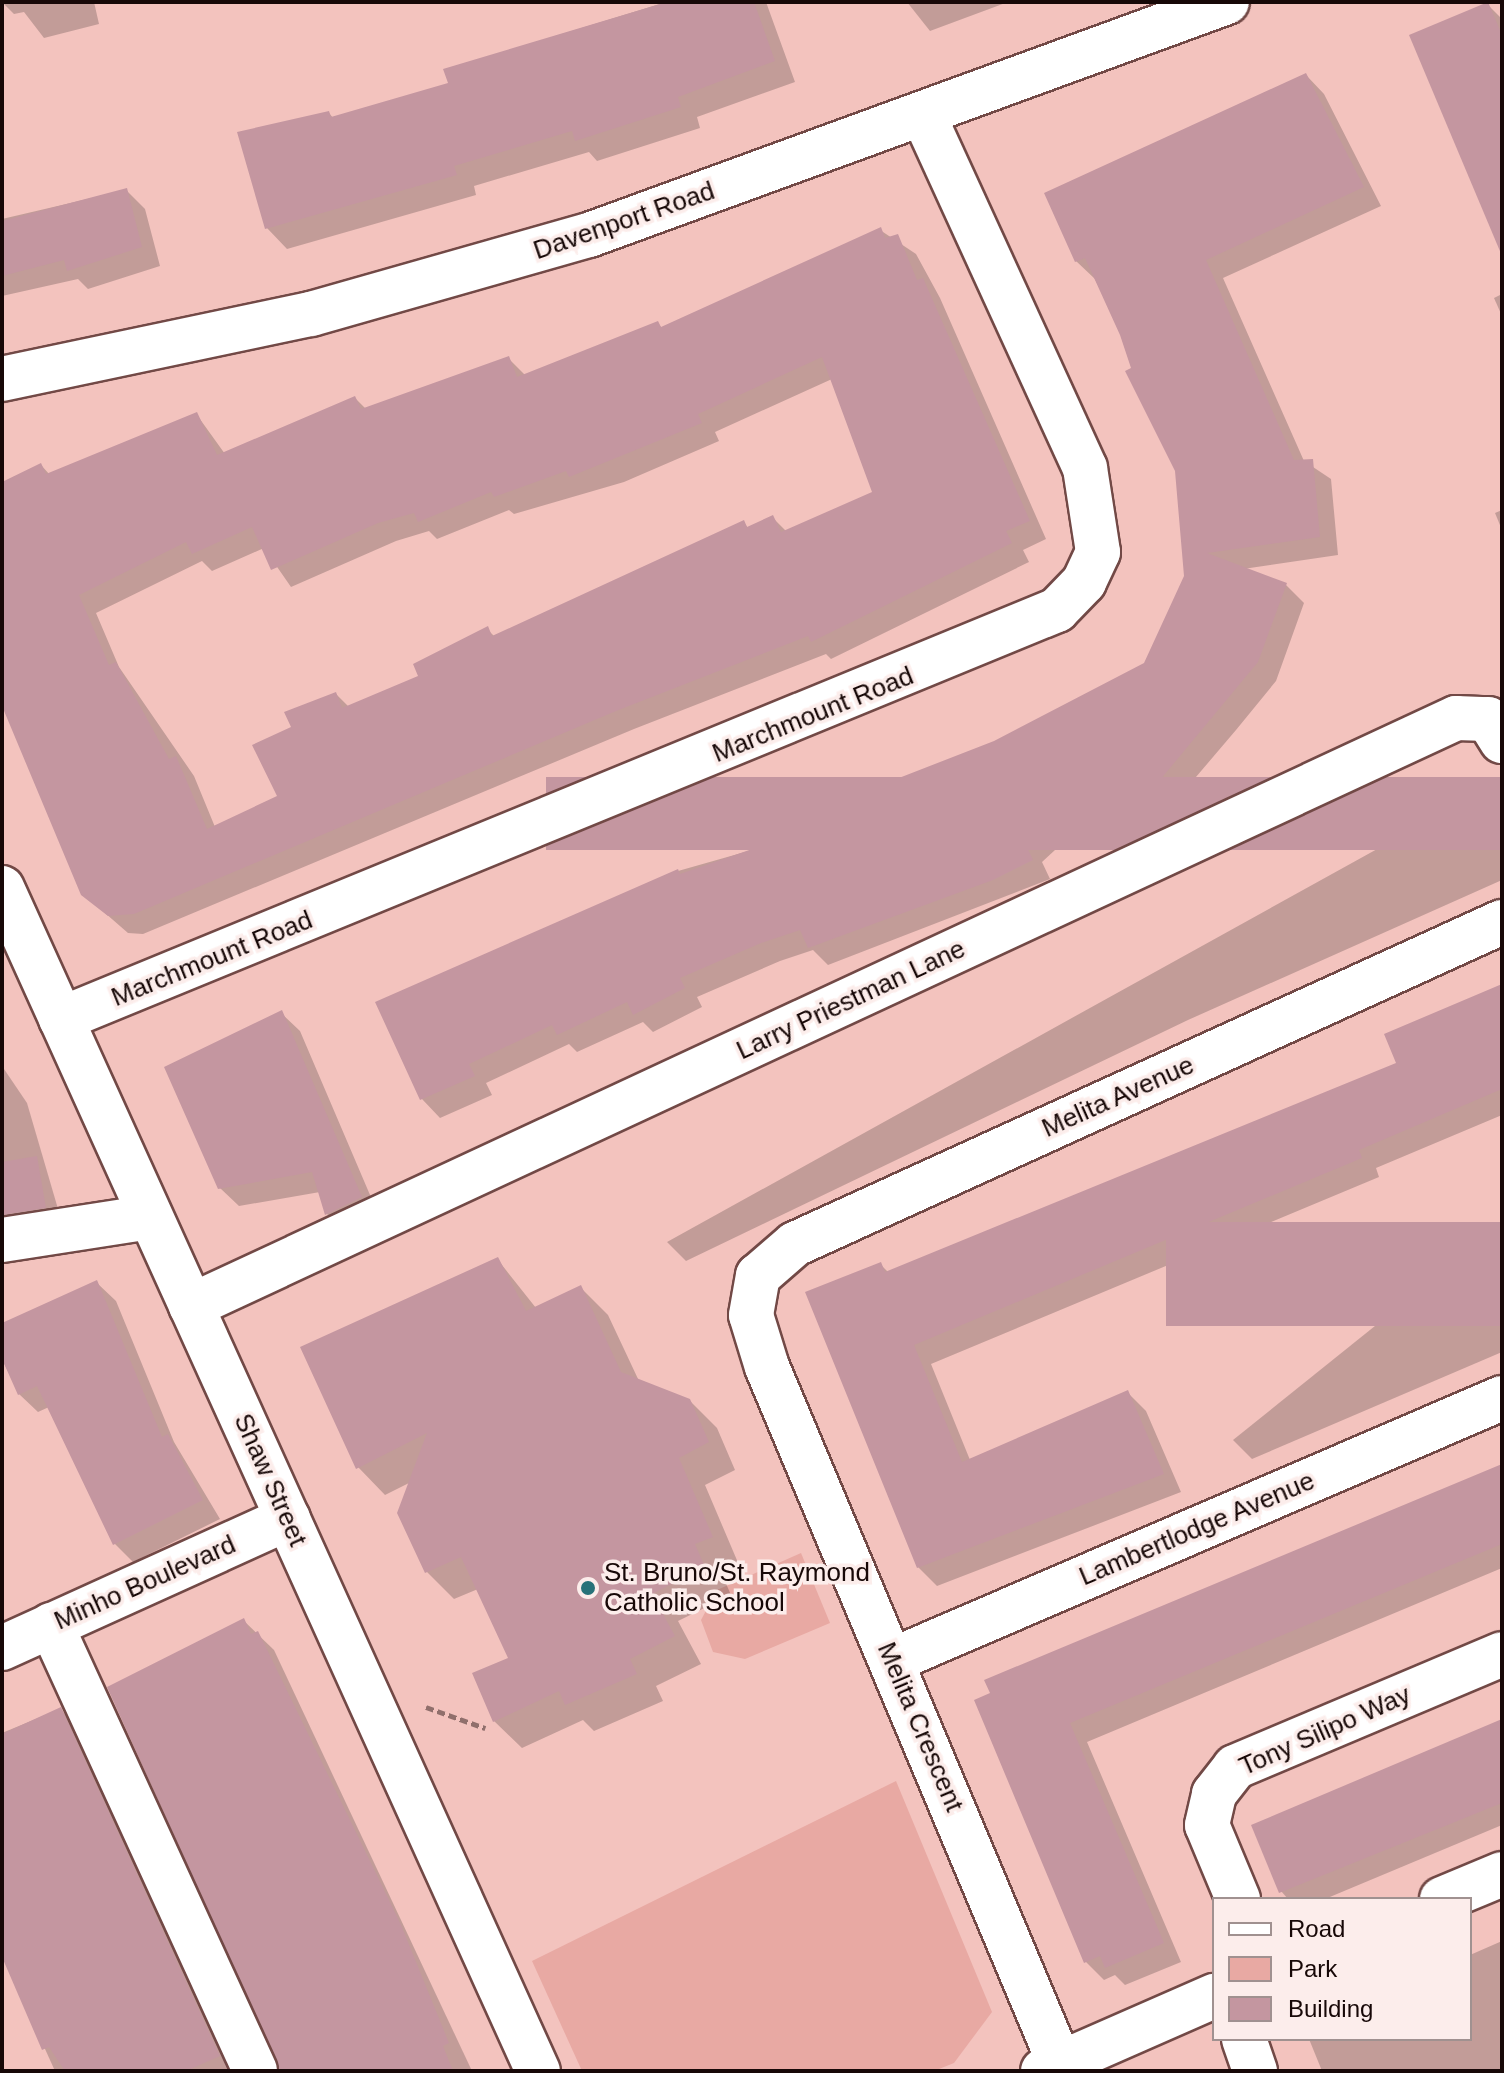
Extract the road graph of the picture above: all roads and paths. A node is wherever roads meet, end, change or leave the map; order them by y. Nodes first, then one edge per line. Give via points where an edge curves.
1 (1227, 2) edge
2 (924, 116) junction
3 (2, 379) edge
4 (1502, 741) edge
5 (2, 888) edge
6 (1502, 922) edge
7 (15, 947) edge
8 (61, 1019) junction
9 (150, 1217) junction
10 (2, 1240) edge
11 (752, 1293) joint
12 (191, 1306) junction
13 (1502, 1398) edge
14 (288, 1518) junction
15 (51, 1625) junction
16 (2, 1648) edge
17 (1502, 1654) edge
18 (893, 1660) junction
19 (410, 1702) dead end
20 (485, 1728) dead end
21 (1502, 1874) edge
22 (1237, 1897) edge
23 (1447, 1897) edge
24 (1212, 1997) edge
25 (1245, 2041) edge
26 (1055, 2069) edge
27 (255, 2071) edge
28 (538, 2071) edge
29 (1255, 2071) edge

1 - 2 street, Davenport Road
2 - 3 street, Davenport Road via 466,273
2 - 8 street, Marchmount Road via 1085,468 1098,552 1066,601 1021,630
4 - 12 street, Larry Priestman Lane via 1488,719 1456,718
5 - 7 street, Shaw Street
6 - 11 street, Melita Avenue via 795,1244 768,1263
7 - 8 street, Shaw Street
8 - 9 street, Shaw Street
9 - 10 street
9 - 12 street, Shaw Street
11 - 18 street, Melita Crescent via 767,1367
12 - 14 street, Shaw Street
13 - 18 street, Lambertlodge Avenue
14 - 15 street, Minho Boulevard
14 - 28 street, Shaw Street
15 - 16 street, Minho Boulevard
15 - 27 street
17 - 22 street, Tony Silipo Way via 1235,1767 1214,1794 1207,1825
18 - 26 street, Melita Crescent
19 - 20 path
21 - 23 street
24 - 26 street
25 - 29 street

